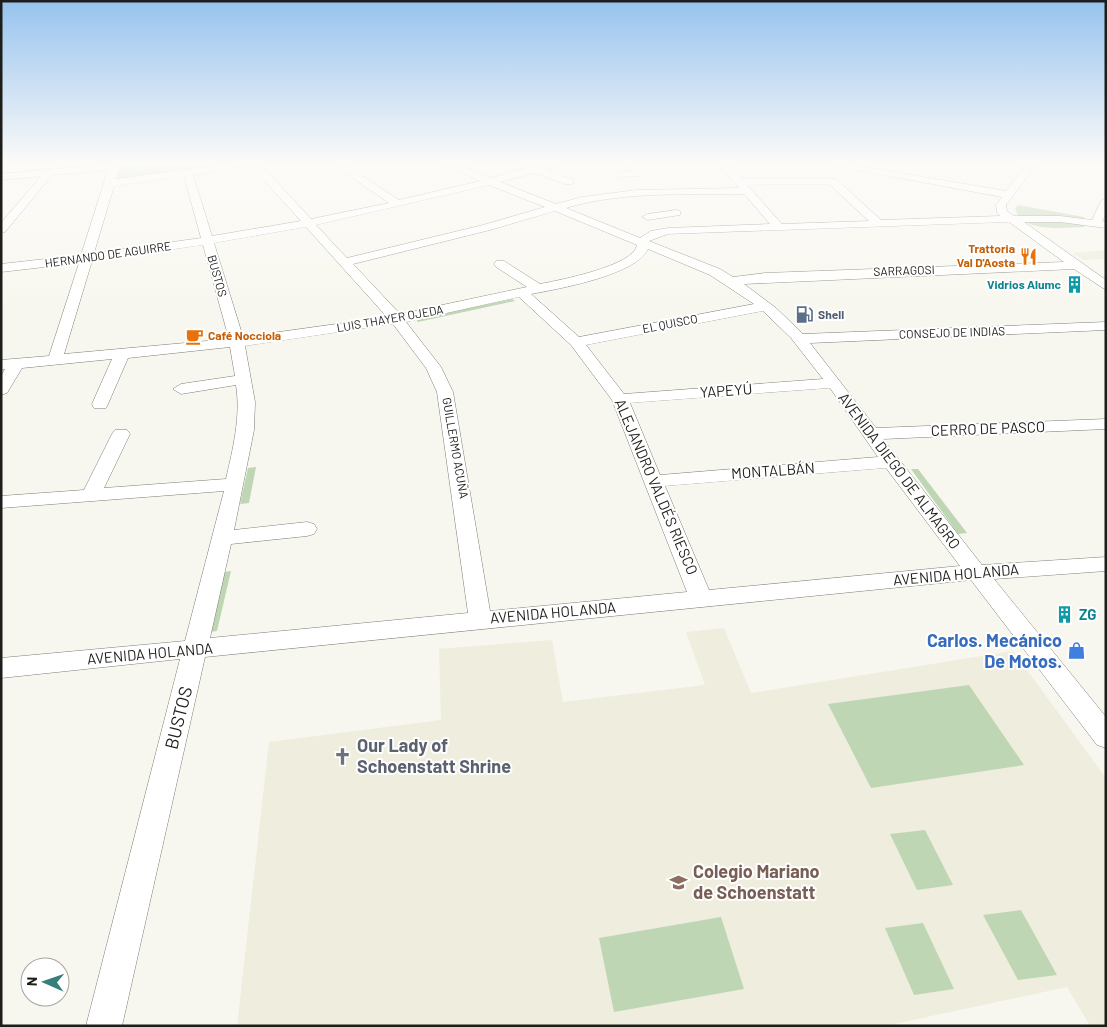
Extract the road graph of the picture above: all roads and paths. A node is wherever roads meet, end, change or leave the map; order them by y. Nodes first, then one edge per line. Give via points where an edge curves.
1 (15, 213) edge
2 (101, 213) edge
3 (199, 213) edge
4 (299, 213) edge
5 (356, 213) edge
6 (536, 213) edge
7 (561, 213) edge
8 (561, 213) edge
9 (676, 213) dead end
10 (766, 213) edge
11 (867, 213) edge
12 (1003, 213) edge
13 (1010, 219) junction
14 (308, 223) junction
15 (878, 223) junction
16 (1101, 224) edge
17 (778, 226) junction
18 (1, 230) edge
19 (674, 230) junction
20 (207, 241) junction
21 (644, 242) junction
22 (88, 258) junction
23 (345, 262) junction
24 (500, 264) dead end
25 (1076, 265) junction
26 (1, 268) edge
27 (732, 280) junction
28 (1106, 286) edge
29 (530, 291) junction
30 (764, 305) junction
31 (397, 319) junction
32 (1106, 326) edge
33 (799, 339) junction
34 (237, 342) junction
35 (576, 342) junction
36 (122, 354) junction
37 (55, 360) junction
38 (8, 364) edge
39 (243, 379) junction
40 (833, 384) junction
41 (181, 388) dead end
42 (1, 390) edge
43 (620, 399) junction
44 (100, 404) dead end
45 (1106, 424) edge
46 (121, 434) dead end
47 (870, 434) junction
48 (891, 462) junction
49 (654, 480) junction
50 (235, 484) junction
51 (92, 494) junction
52 (1, 502) edge
53 (307, 530) dead end
54 (222, 538) junction
55 (1106, 564) edge
56 (976, 572) junction
57 (702, 598) junction
58 (480, 619) junction
59 (195, 650) junction
60 (1, 668) edge
61 (1106, 737) edge
62 (104, 1026) edge

1 - 18 street
2 - 22 street
3 - 20 street, BUSTOS
4 - 14 street, GUILLERMO ACUÑA
5 - 14 street, HERNANDO DE AGUIRRE
6 - 23 street
7 - 21 street, AVENIDA DIEGO DE ALMAGRO
8 - 21 street, AVENIDA DIEGO DE ALMAGRO
9 - 19 street via 653,216
10 - 17 street
11 - 15 street
12 - 13 street
13 - 15 street
13 - 16 street via 1060,219
13 - 25 street
14 - 20 street, HERNANDO DE AGUIRRE
14 - 23 street, GUILLERMO ACUÑA
15 - 17 street
17 - 19 street
19 - 21 street
20 - 22 street, HERNANDO DE AGUIRRE
20 - 34 street, BUSTOS
21 - 27 street, AVENIDA DIEGO DE ALMAGRO
21 - 29 street, LUIS THAYER OJEDA via 638,256 625,263
21 - 30 street, AVENIDA DIEGO DE ALMAGRO
22 - 26 street, HERNANDO DE AGUIRRE
22 - 37 street
23 - 31 street, GUILLERMO ACUÑA
24 - 29 street, ALEJANDRO VALDÉS RIESCO
25 - 27 street, SARRAGOSI
25 - 28 street
27 - 30 street, AVENIDA DIEGO DE ALMAGRO
29 - 31 street, LUIS THAYER OJEDA
29 - 35 street, ALEJANDRO VALDÉS RIESCO
30 - 33 street, AVENIDA DIEGO DE ALMAGRO via 782,319
30 - 35 street, EL QUISCO
31 - 34 street, LUIS THAYER OJEDA
31 - 58 street, GUILLERMO ACUÑA via 433,367 445,392 464,494
32 - 33 street, CONSEJO DE INDIAS
33 - 40 street, AVENIDA DIEGO DE ALMAGRO
34 - 36 street, LUIS THAYER OJEDA
34 - 39 street, BUSTOS
35 - 43 street, ALEJANDRO VALDÉS RIESCO
36 - 37 street, LUIS THAYER OJEDA
36 - 44 street
37 - 38 street, LUIS THAYER OJEDA
38 - 42 street, LUIS THAYER OJEDA
39 - 41 street
39 - 50 street, BUSTOS via 246,430
40 - 43 street, YAPEYÚ
40 - 47 street, AVENIDA DIEGO DE ALMAGRO
43 - 49 street, ALEJANDRO VALDÉS RIESCO
45 - 47 street, CERRO DE PASCO
46 - 51 street
47 - 48 street, AVENIDA DIEGO DE ALMAGRO
48 - 49 street, MONTALBÁN
48 - 56 street, AVENIDA DIEGO DE ALMAGRO
49 - 57 street, ALEJANDRO VALDÉS RIESCO
50 - 51 street
50 - 54 street, BUSTOS
51 - 52 street
53 - 54 street
54 - 59 street, BUSTOS
55 - 56 street, AVENIDA HOLANDA
56 - 57 street, AVENIDA HOLANDA
56 - 61 street, AVENIDA DIEGO DE ALMAGRO
57 - 58 street, AVENIDA HOLANDA
58 - 59 street, AVENIDA HOLANDA
59 - 60 street, AVENIDA HOLANDA
59 - 62 street, BUSTOS

